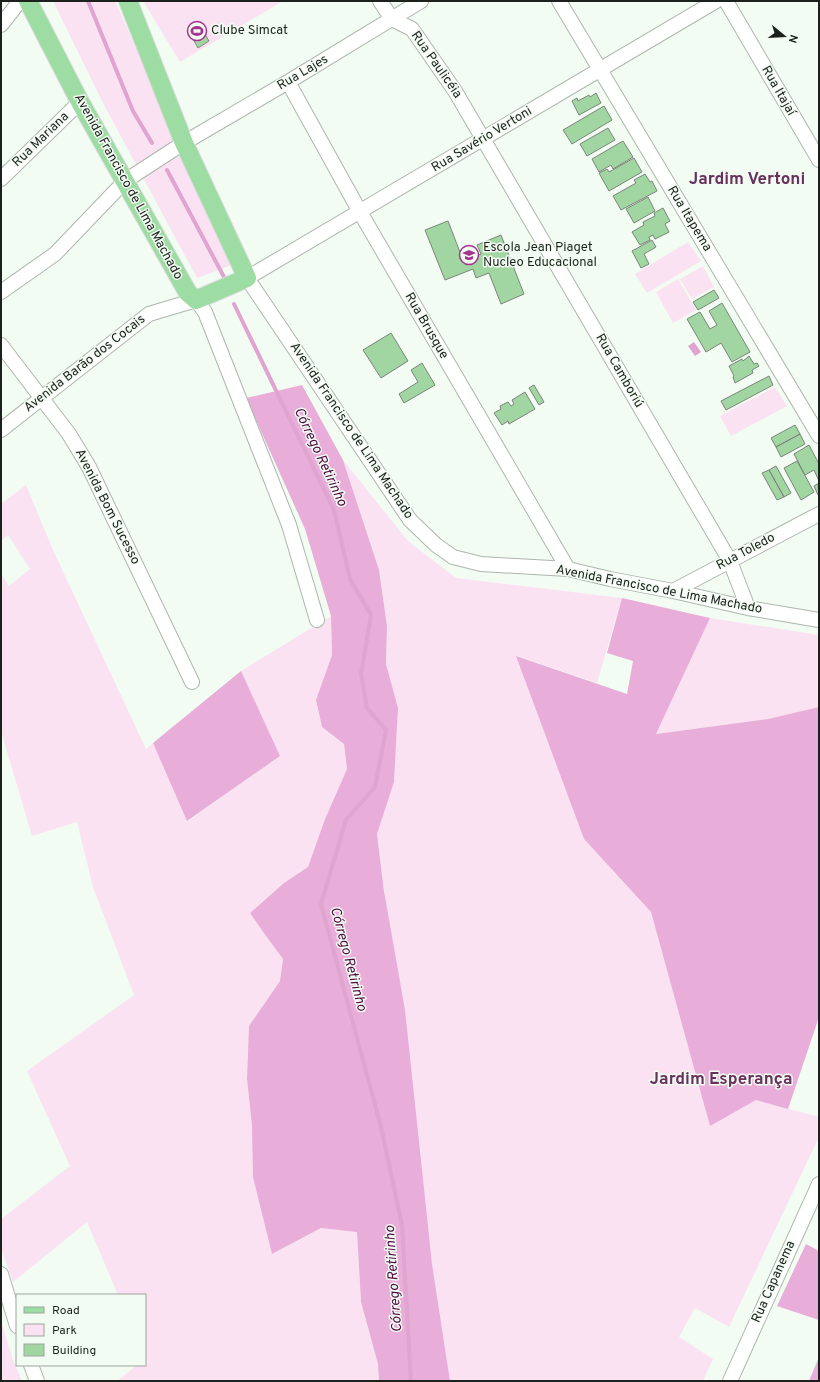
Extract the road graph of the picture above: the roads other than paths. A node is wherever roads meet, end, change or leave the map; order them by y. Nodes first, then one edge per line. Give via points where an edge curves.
1 (20, 1) edge
2 (28, 1) edge
3 (128, 1) edge
4 (380, 1) edge
5 (421, 1) edge
6 (559, 1) edge
7 (716, 1) edge
8 (726, 1) edge
9 (392, 19) junction
10 (1, 25) edge
11 (600, 70) junction
12 (288, 82) junction
13 (80, 102) junction
14 (484, 138) junction
15 (184, 143) junction
16 (819, 160) edge
17 (1, 179) edge
18 (125, 181) junction
19 (360, 212) junction
20 (247, 278) junction
21 (1, 292) edge
22 (196, 300) junction
23 (1, 345) edge
24 (42, 398) junction
25 (1, 430) edge
26 (819, 436) edge
27 (819, 514) edge
28 (730, 561) junction
29 (568, 569) junction
30 (673, 591) junction
31 (748, 608) junction
32 (317, 620) dead end
33 (819, 620) edge
34 (192, 682) dead end
35 (819, 1184) edge
36 (1, 1274) edge
37 (16, 1323) edge
38 (31, 1366) edge
39 (37, 1381) edge
40 (730, 1381) edge

1 - 10 street
2 - 13 main road, Avenida Francisco de Lima Machado
3 - 15 main road, Avenida Francisco de Lima Machado
4 - 9 street, Rua Paulicéia
5 - 9 street, Rua Lajes
6 - 11 street, Rua Itapema
7 - 11 street, Rua Savério Vertoni
8 - 16 street, Rua Itajaí
9 - 12 street, Rua Lajes
9 - 14 street, Rua Paulicéia via 412,29
11 - 14 street, Rua Savério Vertoni
11 - 26 street, Rua Itapema
12 - 15 street, Rua Lajes
12 - 19 street, Rua Brusque
13 - 17 street, Rua Mariana
13 - 18 main road, Avenida Francisco de Lima Machado
14 - 19 street, Rua Savério Vertoni
14 - 28 street, Rua Camboriú
15 - 18 street, Rua Lajes
15 - 20 main road, Avenida Francisco de Lima Machado
18 - 21 street, Rua Lajes via 55,254
18 - 22 main road, Avenida Francisco de Lima Machado via 188,293
19 - 20 street, Rua Savério Vertoni
19 - 29 street, Rua Brusque
20 - 22 main road
20 - 29 street, Avenida Francisco de Lima Machado via 410,520 436,545 453,557 481,564
22 - 24 street, Avenida Barão dos Cocais via 149,314
22 - 32 street, Avenida Francisco de Lima Machado via 205,312 288,526
23 - 24 street, Avenida Bom Sucesso
24 - 25 street, Avenida Barão dos Cocais
24 - 34 street, Avenida Bom Sucesso via 69,434 89,467
27 - 28 street, Rua Toledo
28 - 30 street, Rua Toledo
28 - 31 street, Rua Camboriú
29 - 30 street, Avenida Francisco de Lima Machado
30 - 31 street, Avenida Francisco de Lima Machado
31 - 33 street, Avenida Francisco de Lima Machado
35 - 40 street, Rua Capanema
36 - 37 street
38 - 39 street

